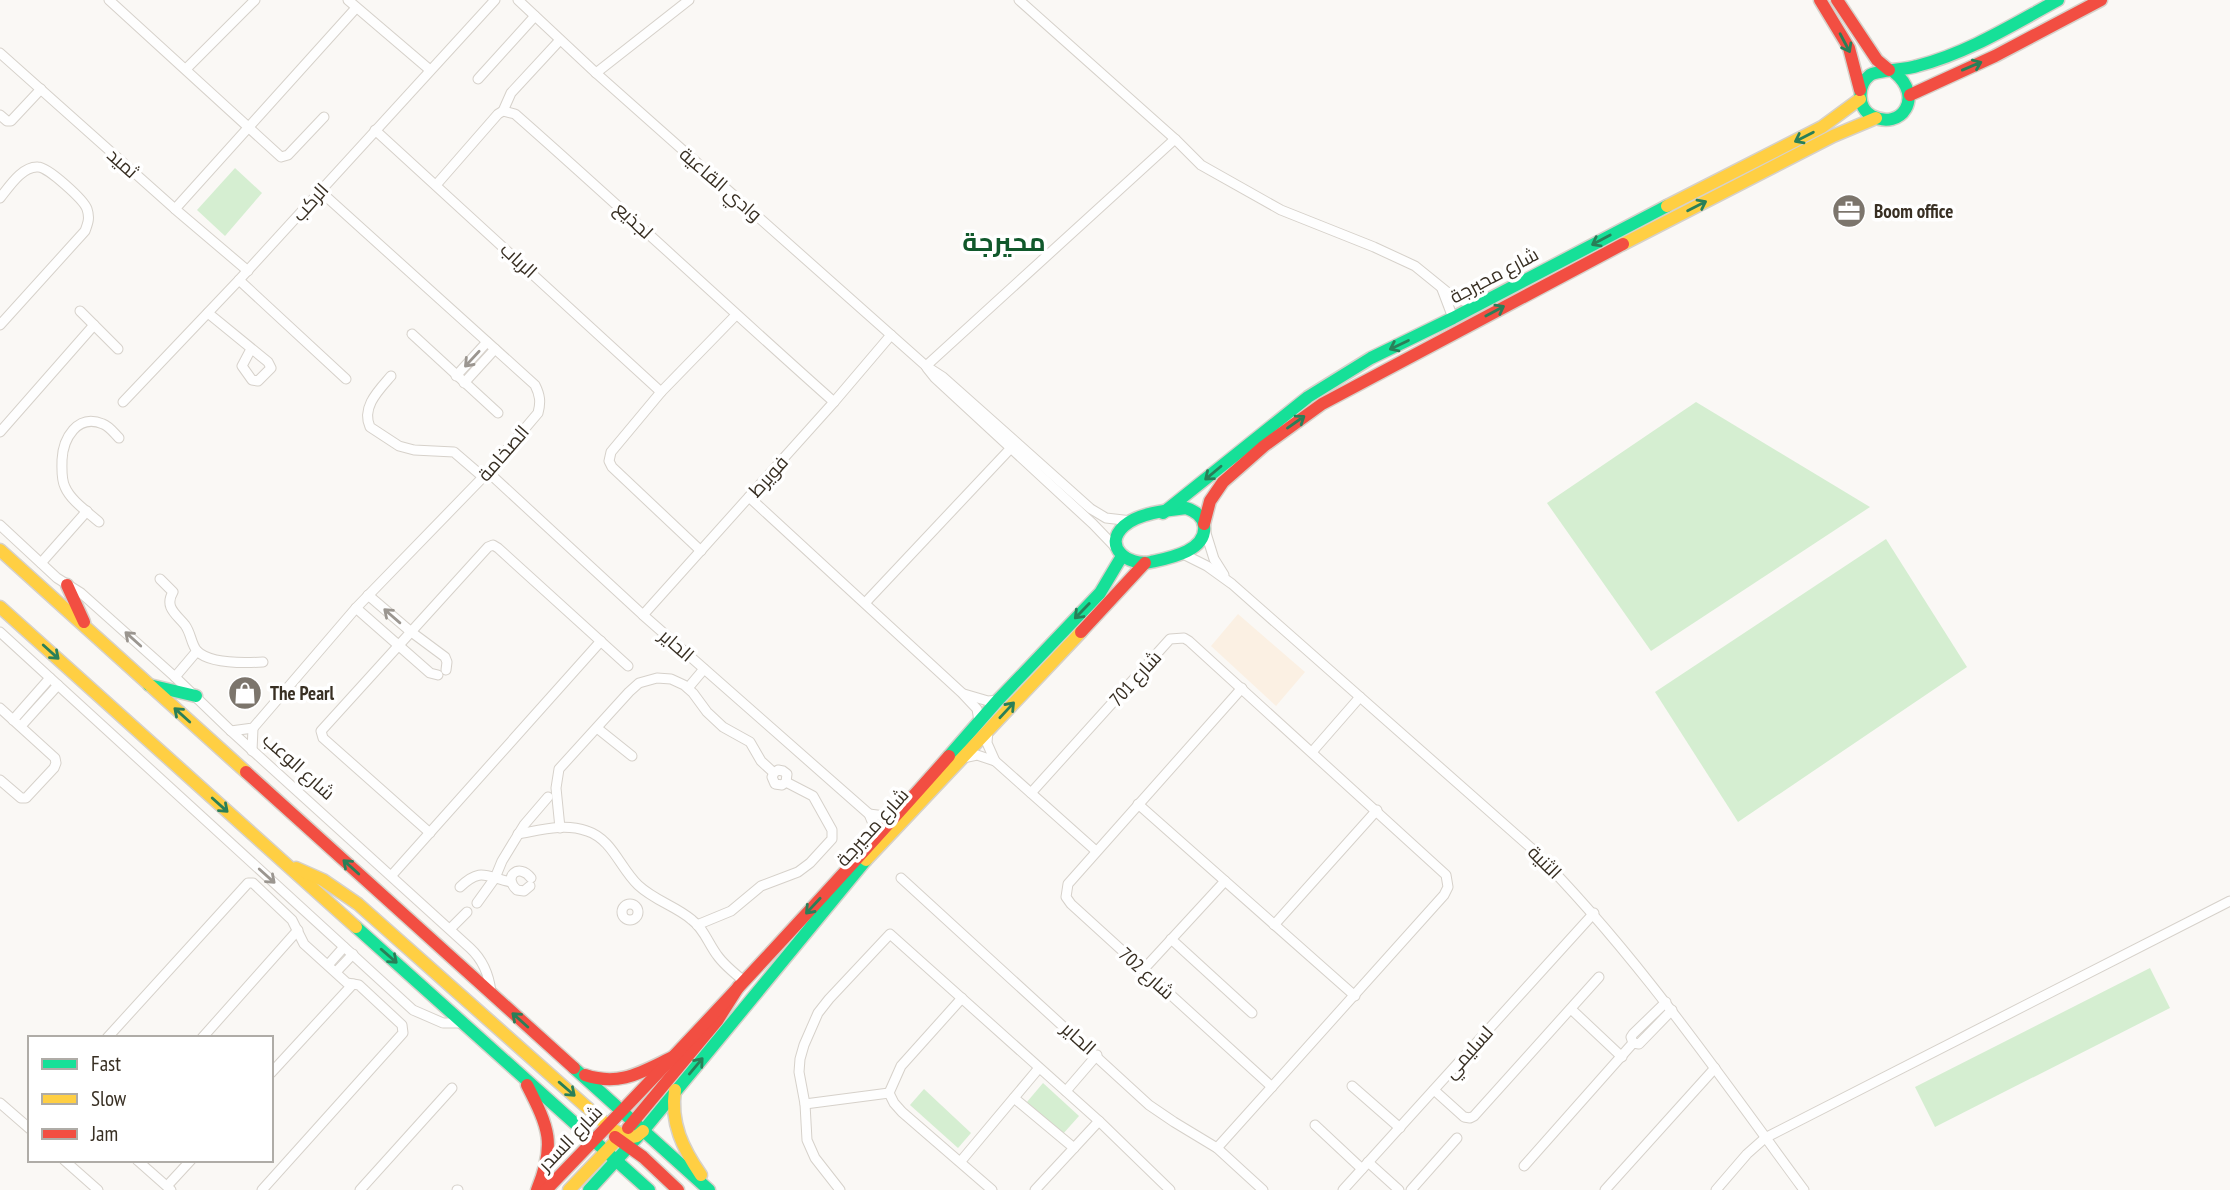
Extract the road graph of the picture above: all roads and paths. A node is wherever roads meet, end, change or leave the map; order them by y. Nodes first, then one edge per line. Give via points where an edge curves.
1 (109, 0) edge
2 (255, 0) edge
3 (348, 0) edge
4 (495, 0) edge
5 (518, 0) edge
6 (689, 0) edge
7 (1019, 0) edge
8 (1820, 0) edge
9 (1837, 0) edge
10 (2058, 0) edge
11 (2101, 0) edge
12 (356, 8) junction
13 (535, 16) junction
14 (560, 40) junction
15 (0, 53) edge
16 (186, 69) junction
17 (430, 70) junction
18 (1892, 71) junction
19 (596, 74) junction
20 (478, 79) dead end
21 (41, 89) junction
22 (1860, 94) junction
23 (1910, 95) junction
24 (503, 111) junction
25 (0, 115) edge
26 (324, 117) dead end
27 (1876, 118) junction
28 (248, 128) junction
29 (375, 130) junction
30 (1175, 139) junction
31 (436, 185) junction
32 (320, 191) junction
33 (0, 198) edge
34 (175, 209) junction
35 (248, 271) junction
36 (239, 280) junction
37 (1441, 287) junction
38 (1480, 304) junction
39 (80, 311) dead end
40 (208, 313) junction
41 (736, 314) junction
42 (1456, 324) junction
43 (0, 325) edge
44 (94, 325) junction
45 (412, 334) dead end
46 (891, 335) junction
47 (491, 345) junction
48 (118, 349) dead end
49 (251, 349) dead end
50 (926, 366) junction
51 (391, 376) dead end
52 (456, 376) junction
53 (346, 379) dead end
54 (464, 383) junction
55 (661, 392) junction
56 (124, 402) dead end
57 (834, 402) junction
58 (498, 413) dead end
59 (0, 432) edge
60 (119, 438) dead end
61 (1010, 449) junction
62 (486, 474) junction
63 (749, 497) junction
64 (87, 511) junction
65 (1163, 513) junction
66 (1132, 521) junction
67 (99, 522) dead end
68 (0, 525) edge
69 (1204, 527) junction
70 (0, 550) edge
71 (701, 551) junction
72 (1120, 553) junction
73 (1181, 553) junction
74 (41, 563) junction
75 (1146, 563) junction
76 (160, 579) dead end
77 (1232, 584) junction
78 (67, 585) junction
79 (368, 595) junction
80 (865, 603) junction
81 (0, 607) edge
82 (356, 608) junction
83 (643, 615) junction
84 (88, 630) junction
85 (410, 631) junction
86 (0, 632) edge
87 (601, 641) junction
88 (398, 645) junction
89 (197, 651) junction
90 (263, 662) dead end
91 (628, 666) dead end
92 (704, 669) junction
93 (175, 677) junction
94 (51, 678) junction
95 (58, 685) junction
96 (149, 685) junction
97 (688, 688) junction
98 (1242, 688) junction
99 (962, 694) junction
100 (196, 696) junction
101 (1360, 697) junction
102 (998, 700) junction
103 (0, 708) edge
104 (17, 723) junction
105 (983, 726) junction
106 (253, 728) junction
107 (597, 728) junction
108 (231, 731) junction
109 (252, 751) junction
110 (1312, 752) junction
111 (632, 756) dead end
112 (960, 759) junction
113 (995, 761) junction
114 (0, 780) edge
115 (1031, 793) junction
116 (548, 797) dead end
117 (1138, 804) junction
118 (1377, 810) junction
119 (897, 813) junction
120 (869, 814) junction
121 (560, 828) junction
122 (430, 832) junction
123 (518, 834) junction
124 (878, 835) junction
125 (1096, 851) junction
126 (285, 864) junction
127 (392, 875) junction
128 (495, 878) junction
129 (901, 878) dead end
130 (1225, 881) junction
131 (511, 882) junction
132 (460, 887) dead end
133 (651, 896) junction
134 (2230, 901) edge
135 (477, 903) dead end
136 (636, 908) dead end
137 (467, 912) dead end
138 (1594, 913) junction
139 (698, 925) junction
140 (1274, 925) junction
141 (450, 929) junction
142 (298, 930) junction
143 (1171, 939) junction
144 (344, 947) junction
145 (353, 954) junction
146 (328, 965) junction
147 (1143, 970) junction
148 (336, 972) junction
149 (1599, 976) dead end
150 (741, 983) junction
151 (353, 984) junction
152 (491, 993) junction
153 (1355, 996) junction
154 (962, 998) junction
155 (1666, 1002) junction
156 (1570, 1009) junction
157 (1672, 1010) junction
158 (1252, 1013) dead end
159 (465, 1023) junction
160 (109, 1036) edge
161 (204, 1036) edge
162 (1633, 1043) junction
163 (1097, 1055) junction
164 (675, 1056) junction
165 (1622, 1057) junction
166 (570, 1066) junction
167 (1039, 1068) junction
168 (1715, 1068) junction
169 (273, 1071) edge
170 (523, 1077) junction
171 (1352, 1086) dead end
172 (1272, 1087) junction
173 (452, 1088) dead end
174 (675, 1090) junction
175 (1434, 1090) junction
176 (1066, 1091) junction
177 (889, 1093) junction
178 (1014, 1098) junction
179 (805, 1104) junction
180 (1, 1107) edge
181 (621, 1112) junction
182 (1099, 1121) junction
183 (633, 1122) junction
184 (1315, 1125) dead end
185 (608, 1126) junction
186 (28, 1127) edge
187 (1399, 1128) junction
188 (643, 1131) junction
189 (1457, 1138) dead end
190 (1765, 1138) junction
191 (622, 1139) junction
192 (595, 1140) junction
193 (1074, 1148) junction
194 (1217, 1148) junction
195 (607, 1150) junction
196 (618, 1160) junction
197 (961, 1161) junction
198 (66, 1162) edge
199 (139, 1162) edge
200 (189, 1162) edge
201 (1365, 1166) junction
202 (1524, 1166) dead end
203 (169, 1188) edge
204 (1039, 1189) edge
205 (97, 1190) edge
206 (262, 1190) edge
207 (360, 1190) edge
208 (537, 1190) edge
209 (546, 1190) edge
210 (569, 1190) edge
211 (590, 1190) edge
212 (649, 1190) edge
213 (678, 1190) edge
214 (710, 1190) edge
215 (840, 1190) edge
216 (992, 1190) edge
217 (1170, 1190) edge
218 (1263, 1190) edge
219 (1343, 1190) edge
220 (1399, 1190) edge
221 (1411, 1190) edge
222 (1605, 1190) edge
223 (1716, 1190) edge
224 (1804, 1190) edge

1 - 16 street
2 - 16 street
3 - 12 street
4 - 17 street, الركب
5 - 13 street, وادي القاعية
6 - 19 street
7 - 30 street
8 -> 22 street via 1849,48
9 - 18 street via 1877,60
10 - 18 street via 1949,57
23 -> 11 street
12 - 17 street
12 - 28 street
13 - 14 street, وادي القاعية
13 - 20 street
14 - 19 street, وادي القاعية
14 - 24 street via 511,93
15 - 21 street, ثميد
16 - 28 street
17 - 29 street, الركب
18 - 22 street via 1868,76
18 - 23 street via 1905,81
19 - 46 street, وادي القاعية
21 - 25 street via 11,121
21 - 34 street, ثميد
22 - 27 street via 1863,107
22 -> 38 street, شارع محيرجة via 1822,127
23 - 27 street via 1899,115
24 - 31 street
24 - 41 street, لجذيع via 515,114
26 - 28 street via 284,158
42 -> 27 street, شارع محيرجة
28 - 34 street
29 - 31 street, الرباب
29 - 32 street, الركب
30 - 37 street via 1201,166 1281,210 1415,266
30 - 50 street
31 - 55 street, الرباب
32 - 35 street, الركب
32 - 47 street, الصخامة
33 - 43 street via 22,173 36,166 47,169 87,205 90,219 85,231
34 - 35 street, ثميد
35 - 36 street, الركب
36 - 40 street, الركب
36 - 53 street
37 - 38 street via 1464,302
37 - 42 street
38 - 42 street, شارع محيرجة
39 - 44 street
40 - 49 street
40 - 56 street, الركب
41 - 55 street
41 - 57 street, لجذيع
42 -> 65 street, شارع محيرجة via 1371,358 1308,397
69 -> 42 street, شارع محيرجة via 1207,508 1218,488 1273,439 1322,404
44 - 48 street
44 - 59 street
45 - 52 street
46 - 50 street, وادي القاعية
46 - 57 street, فويرط
47 -> 52 street
47 - 54 street
47 - 62 street, الصخامة via 535,385 540,399 538,413
50 - 61 street, وادي القاعية
50 - 66 street, وادي القاعية via 1091,509 1115,520
51 - 62 street, الحاير via 370,403 370,427 399,446 454,452
52 - 54 street
54 - 58 street
55 - 71 street via 611,452 609,461
57 - 63 street, فويرط
60 - 64 street via 103,424 88,422 74,429 65,441 64,484
61 - 72 street, وادي القاعية
61 - 80 street
62 - 79 street, الصخامة
62 - 83 street, الحاير
63 - 71 street, فويرط
63 - 80 street
64 - 67 street
64 - 74 street
65 - 66 street
65 - 69 street via 1186,508 1200,516
66 - 72 street, شارع محيرجة via 1118,536
68 - 74 street, شارع الوعب
69 - 73 street via 1198,545
69 - 77 street, الثنية via 1214,559
70 - 84 street, شارع الوعب
71 - 83 street, فويرط
72 - 75 street via 1132,564
72 -> 102 street, شارع محيرجة via 1100,593
73 - 75 street
73 - 77 street, الثنية
74 - 78 street, شارع الوعب
105 -> 75 street, شارع محيرجة
76 - 89 street via 173,592 170,608 188,630
77 - 101 street, الثنية
78 - 84 street
93 -> 78 street, شارع الوعب
79 - 82 street, الصخامة
85 -> 79 street
80 - 99 street
81 -> 126 street
82 - 88 street
82 - 106 street, الصخامة
83 - 92 street, الحاير
84 - 96 street, شارع الوعب
85 - 87 street via 493,545
85 - 88 street
85 - 88 street via 445,657 442,672 430,673
86 - 94 street
87 - 91 street
87 - 122 street
88 - 122 street via 321,734
89 - 90 street via 239,663
89 - 93 street
92 - 97 street
92 - 120 street, الحاير
93 - 100 street, شارع الوعب
94 - 95 street
94 - 104 street
95 - 104 street
95 -> 144 street
96 - 100 street
152 -> 96 street, شارع الوعب
97 - 107 street via 664,678 645,681 628,692
97 - 139 street via 723,727 750,742 774,773 775,784 786,782 813,796 833,837 798,872 761,886 732,911
98 - 110 street, شارع 701
98 - 115 street, شارع 701 via 1189,641 1170,639
98 - 117 street
99 - 102 street
99 - 105 street
100 - 108 street, شارع الوعب
101 - 110 street
101 - 138 street, الثنية via 1530,847
102 - 105 street, شارع محيرجة
103 - 104 street
104 - 114 street via 56,764 26,798 21,799
105 - 112 street, شارع محيرجة
105 - 113 street
105 - 119 street, شارع محيرجة
106 - 108 street
106 - 109 street
107 - 111 street
107 - 121 street via 557,775
108 - 109 street, شارع الوعب
109 - 127 street, شارع الوعب
110 - 118 street, شارع 701
112 - 113 street via 977,755
174 -> 112 street, شارع محيرجة via 870,856
113 - 115 street
115 - 125 street
116 - 123 street
117 - 125 street
117 - 130 street
118 - 140 street
118 - 153 street, شارع 701 via 1444,871 1448,887
119 - 120 street
119 - 124 street, شارع محيرجة
120 - 124 street, الحاير
121 - 123 street
121 - 133 street via 600,838
122 - 127 street
123 - 128 street
124 -> 150 street, شارع محيرجة
125 - 147 street, شارع 702 via 1068,884 1066,897
126 -> 159 street
126 -> 185 street via 323,880 358,904
127 - 141 street, شارع الوعب
128 - 131 street
128 - 132 street via 477,875
128 - 135 street
129 - 163 street, الحاير
130 - 140 street
130 - 143 street
131 - 131 street via 517,871 527,872 530,882 524,891
133 - 136 street
133 - 139 street
134 - 190 street
137 - 141 street
138 - 155 street, الثنية
138 - 175 street, لسليمي
139 - 150 street
140 - 153 street
141 - 152 street, شارع الوعب via 483,964
142 - 146 street via 304,944
142 - 160 street via 248,883
142 - 161 street
143 - 147 street
143 - 158 street
144 - 145 street
144 - 146 street
145 - 148 street
145 - 159 street via 413,1010 443,1023
146 - 148 street
147 - 172 street, شارع 702
148 - 151 street
149 - 156 street
150 - 164 street, شارع محيرجة
150 - 183 street via 718,1021
151 - 169 street
151 - 206 street via 402,1025 403,1033
166 -> 152 street, شارع الوعب
153 - 172 street
154 - 167 street
154 - 177 street via 901,1066
154 - 179 street via 888,935 828,999 814,1021 799,1072
155 - 157 street, الثنية
155 - 162 street via 1633,1034
156 - 165 street
156 - 175 street via 1474,1116 1464,1117
157 - 162 street via 1639,1044
157 - 168 street, الثنية
159 - 170 street
162 - 165 street
163 - 176 street
163 - 194 street, الحاير via 1149,1105
164 - 166 street via 611,1082
164 - 181 street, شارع محيرجة
165 - 202 street
166 - 181 street, شارع الوعب
167 - 176 street
167 - 178 street
168 - 190 street, الثنية
168 - 222 street
170 - 192 street
170 - 208 street via 550,1142
171 - 187 street
172 - 194 street
173 - 207 street
174 - 188 street, شارع محيرجة
174 - 214 street via 675,1125
175 - 187 street, لسليمي
176 - 182 street
177 - 179 street
177 - 197 street via 902,1112
178 - 193 street
178 - 197 street
179 - 215 street via 807,1140 814,1158
180 - 186 street
181 - 183 street, شارع الوعب
181 - 185 street, شارع السدر
181 - 191 street via 625,1124
182 - 193 street
182 - 217 street
183 - 188 street, شارع الوعب
183 - 191 street
184 - 201 street
185 - 191 street
185 - 192 street, شارع السدر
187 - 201 street, لسليمي
188 - 191 street
188 - 214 street, شارع الوعب
189 - 221 street
190 - 223 street
190 - 224 street, الثنية
191 - 192 street via 606,1135
191 - 195 street
191 - 196 street via 613,1150
191 - 213 street
192 - 195 street
192 - 209 street, شارع السدر
193 - 204 street
194 - 218 street, الحاير
195 - 196 street
195 - 210 street
196 - 211 street
196 - 212 street
197 - 216 street
198 - 205 street
199 - 203 street
200 - 203 street
201 - 219 street, لسليمي
201 - 220 street

